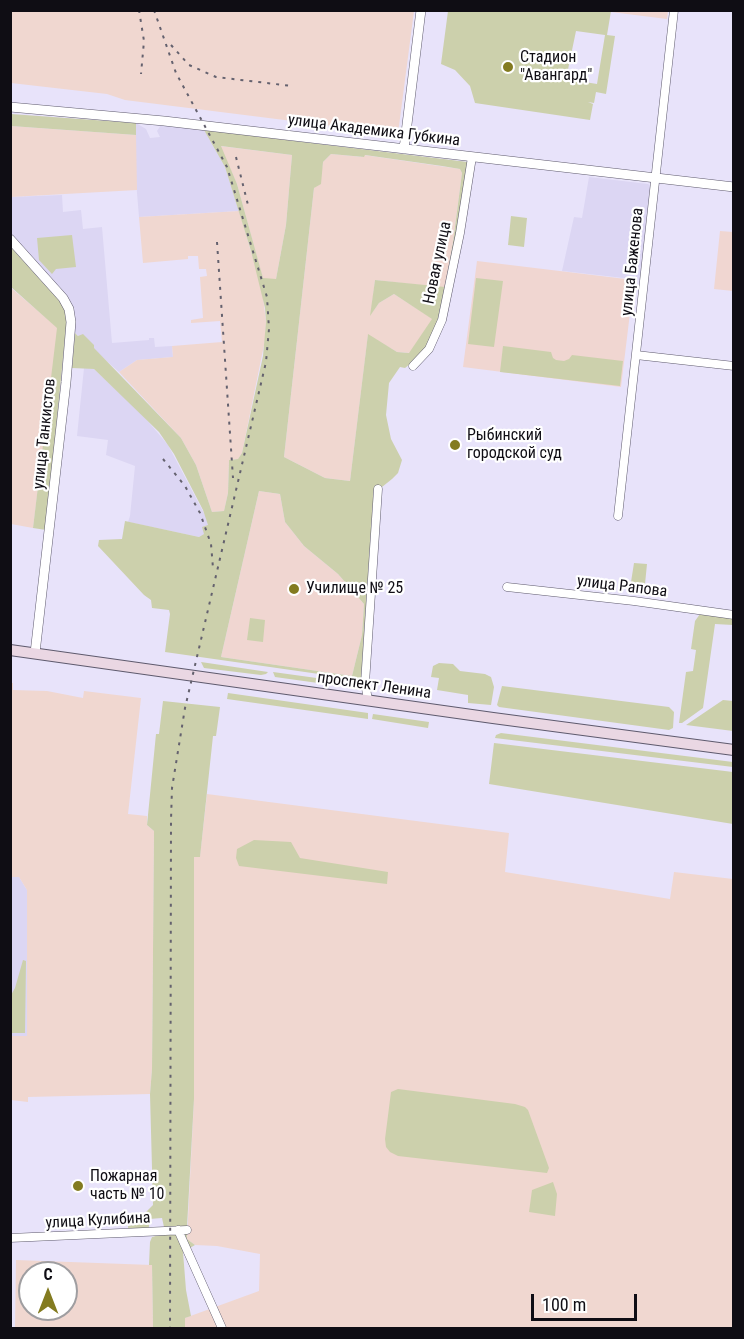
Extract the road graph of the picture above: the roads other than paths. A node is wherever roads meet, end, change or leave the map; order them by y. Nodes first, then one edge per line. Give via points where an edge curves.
1 (421, 10) edge
2 (674, 10) edge
3 (10, 107) edge
4 (404, 149) junction
5 (472, 157) junction
6 (656, 178) junction
7 (734, 187) edge
8 (10, 239) edge
9 (636, 355) junction
10 (413, 366) dead end
11 (734, 366) edge
12 (378, 489) dead end
13 (618, 516) dead end
14 (507, 587) dead end
15 (734, 615) edge
16 (10, 650) edge
17 (35, 653) junction
18 (368, 700) junction
19 (734, 750) edge
20 (178, 1230) junction
21 (187, 1230) dead end
22 (10, 1238) edge
23 (222, 1329) edge

1 - 4 street
2 - 6 street, улица Баженова
3 - 4 street, улица Академика Губкина
4 - 5 street, улица Академика Губкина
5 - 6 street, улица Академика Губкина
5 - 10 street, Новая улица via 442,320 429,349
6 - 7 street, улица Академика Губкина
6 - 9 street, улица Баженова
8 - 17 street, улица Танкистов via 63,298 71,322
9 - 11 street
9 - 13 street, улица Баженова
12 - 18 street via 365,683
14 - 15 street, улица Рапова
16 - 17 main road, проспект Ленина
17 - 18 main road, проспект Ленина
18 - 19 main road, проспект Ленина
20 - 21 street, улица Кулибина
20 - 22 street, улица Кулибина
20 - 23 street

